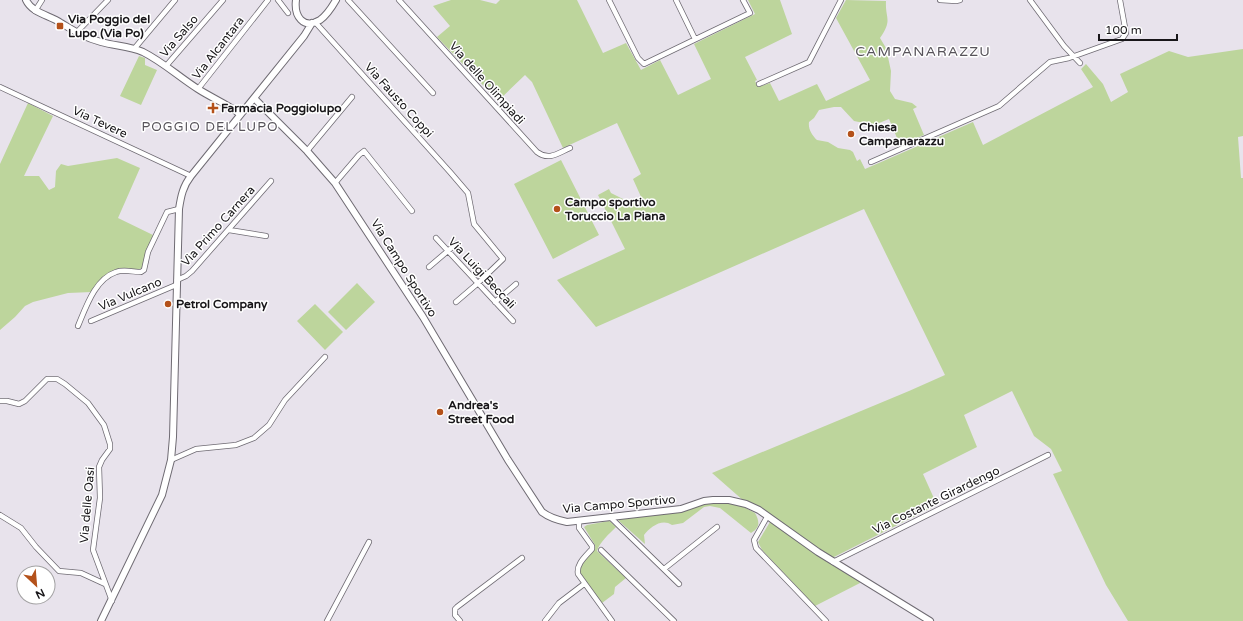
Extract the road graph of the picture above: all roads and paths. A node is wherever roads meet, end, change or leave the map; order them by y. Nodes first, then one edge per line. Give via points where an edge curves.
1 (26, 0) edge
2 (42, 0) edge
3 (108, 0) edge
4 (175, 0) edge
5 (223, 0) edge
6 (268, 0) edge
7 (278, 0) edge
8 (296, 0) edge
9 (336, 0) edge
10 (348, 0) edge
11 (398, 0) edge
12 (609, 0) edge
13 (676, 0) edge
14 (743, 0) edge
15 (841, 0) edge
16 (940, 0) edge
17 (960, 0) edge
18 (1030, 0) edge
19 (1120, 0) edge
20 (35, 11) junction
21 (288, 13) dead end
22 (302, 21) junction
23 (314, 22) junction
24 (76, 33) junction
25 (304, 36) junction
26 (695, 39) junction
27 (134, 49) junction
28 (1073, 56) junction
29 (1080, 63) dead end
30 (166, 66) junction
31 (759, 84) dead end
32 (0, 87) edge
33 (198, 89) junction
34 (433, 93) dead end
35 (352, 97) dead end
36 (254, 98) junction
37 (240, 114) junction
38 (570, 148) dead end
39 (307, 152) junction
40 (871, 162) dead end
41 (191, 176) junction
42 (271, 181) dead end
43 (335, 183) junction
44 (178, 209) junction
45 (412, 211) dead end
46 (229, 230) junction
47 (266, 236) dead end
48 (436, 238) dead end
49 (456, 244) dead end
50 (447, 251) junction
51 (429, 266) dead end
52 (176, 282) junction
53 (477, 284) junction
54 (516, 284) dead end
55 (456, 302) dead end
56 (495, 302) junction
57 (91, 321) dead end
58 (513, 321) dead end
59 (78, 326) dead end
60 (325, 357) dead end
61 (0, 401) edge
62 (1048, 455) dead end
63 (171, 460) junction
64 (0, 515) edge
65 (610, 517) junction
66 (768, 517) junction
67 (579, 521) junction
68 (717, 526) dead end
69 (368, 542) dead end
70 (601, 550) dead end
71 (522, 558) dead end
72 (833, 562) junction
73 (664, 569) junction
74 (106, 584) junction
75 (584, 584) junction
76 (679, 584) dead end
77 (112, 601) junction
78 (102, 621) edge
79 (327, 621) edge
80 (460, 621) edge
81 (545, 621) edge
82 (612, 621) edge
83 (674, 621) edge
84 (826, 621) edge
85 (930, 621) edge

1 - 20 street
2 - 20 street
3 - 24 street
4 - 27 street
5 - 30 street, Via Salso
6 - 33 street, Via Alcantara
7 - 21 street
8 - 22 street via 298,17
9 - 23 street via 326,14
10 - 34 street
11 - 38 street, Via delle Olimpiadi via 537,152 548,157
12 - 26 street via 638,58 644,64
13 - 26 street
14 - 26 street via 750,13
15 - 31 street via 809,62
16 - 17 street
18 - 28 street
19 - 28 street via 1126,33 1122,39
20 - 24 street via 60,22
22 - 23 street
22 - 25 street
23 - 25 street
23 - 53 street, Via Fausto Coppi via 468,193 474,224 503,259
24 - 27 street via 102,43
25 - 36 street
27 - 30 street
28 - 29 street
28 - 40 street via 1050,62 999,106
30 - 33 street
32 - 41 street, Via Tevere
33 - 37 street via 229,105
35 - 39 street
36 - 37 street
36 - 39 street, Via Campo Sportivo
37 - 41 street
39 - 43 street, Via Campo Sportivo
41 - 44 street via 185,184
42 - 46 street, Via Primo Carnera
43 - 45 street via 364,150
43 - 67 street, Via Campo Sportivo via 423,317 542,512 556,520
44 - 52 street
44 - 59 street via 168,212 148,252 144,270 118,271 101,282
46 - 47 street
46 - 52 street, Via Primo Carnera via 192,271
48 - 50 street, Via Luigi Beccali
49 - 50 street
50 - 51 street
50 - 53 street, Via Luigi Beccali
52 - 57 street, Via Vulcano
52 - 63 street
53 - 55 street
53 - 56 street, Via Luigi Beccali
54 - 56 street
56 - 58 street, Via Luigi Beccali
60 - 63 street via 285,400 269,425 254,438 236,445 196,449
61 - 74 street, Via delle Oasi via 18,404 25,401 47,379 57,379 88,403 104,424 110,449 100,466 100,498 93,550
62 - 72 street, Via Costante Girardengo
63 - 77 street via 162,495
64 - 74 street via 21,528 60,571 81,573
65 - 66 street, Via Campo Sportivo via 681,509 713,500 746,504
65 - 67 street, Via Campo Sportivo
65 - 73 street
66 - 72 street, Via Campo Sportivo
66 - 84 street via 754,540 756,548
67 - 75 street via 579,528 592,546 577,570
68 - 73 street
69 - 79 street
70 - 83 street
71 - 80 street via 455,609 455,615
72 - 85 street, Via Campo Sportivo
73 - 76 street
74 - 77 street, Via delle Oasi
75 - 81 street via 559,603
75 - 82 street
77 - 78 street

